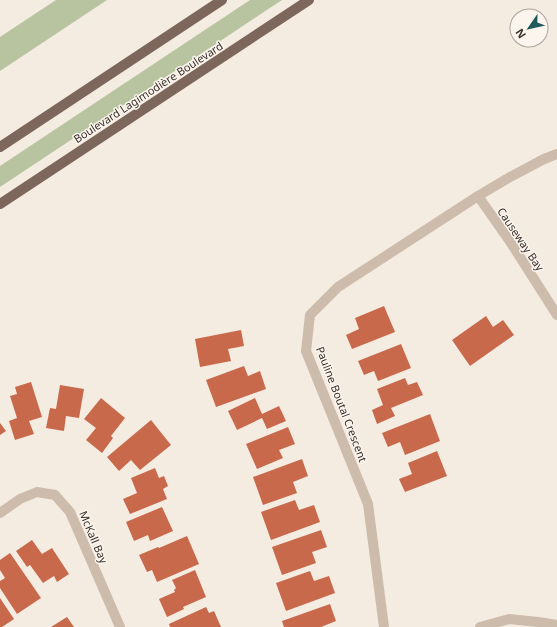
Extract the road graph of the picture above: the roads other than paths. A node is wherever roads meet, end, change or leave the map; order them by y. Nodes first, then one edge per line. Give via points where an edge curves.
1 (222, 0) edge
2 (309, 0) edge
3 (0, 147) edge
4 (557, 154) edge
5 (478, 196) junction
6 (0, 204) edge
7 (557, 314) edge
8 (0, 513) edge
9 (557, 625) edge
10 (120, 627) edge
11 (384, 627) edge
12 (480, 627) edge

1 - 3 main road
2 - 6 main road, Boulevard Lagimodière Boulevard
4 - 5 street, Pauline Boutal Crescent via 530,166
5 - 7 street, Causeway Bay
5 - 11 street, Pauline Boutal Crescent via 338,287 310,315 306,350 368,504
8 - 10 street, McKall Bay via 20,499 37,492 55,495 70,512
9 - 12 street via 509,619

